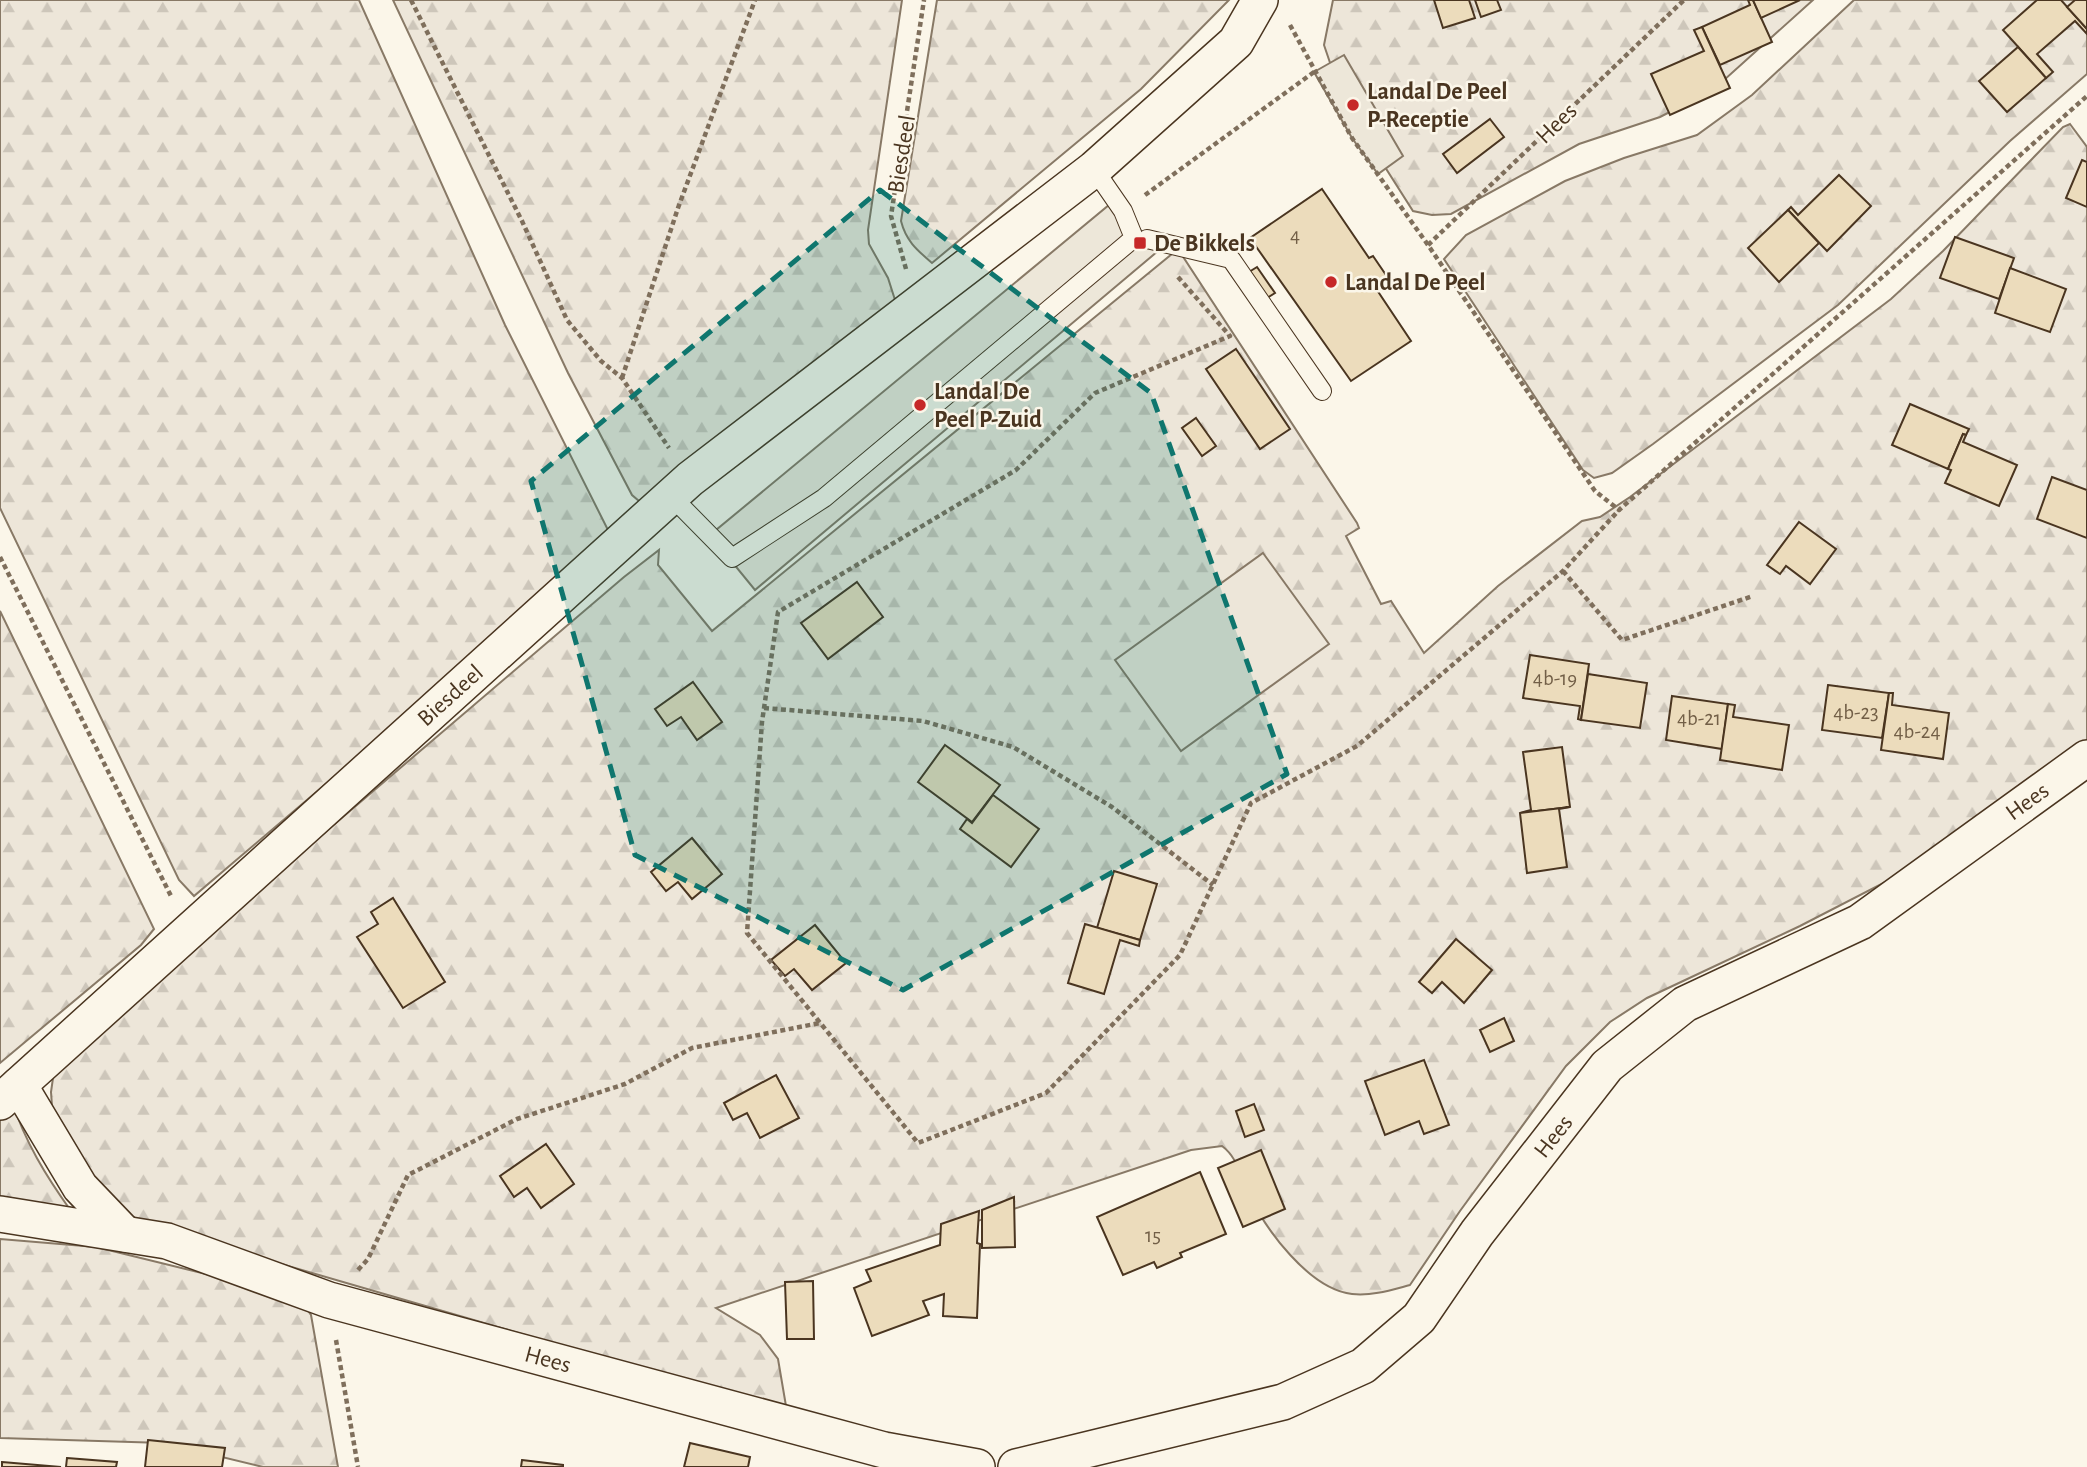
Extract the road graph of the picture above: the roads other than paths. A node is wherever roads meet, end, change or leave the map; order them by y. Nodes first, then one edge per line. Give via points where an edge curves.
1 (1260, 0) edge
2 (1094, 169) junction
3 (1147, 239) road end
4 (1322, 391) dead end
5 (681, 487) junction
6 (2087, 758) edge
7 (10, 1093) edge
8 (0, 1214) edge
9 (125, 1234) junction
10 (977, 1467) edge
11 (1016, 1467) edge

1 - 2 street, Biesdeel via 1236,42
2 - 5 street, Biesdeel
2 - 5 lane via 1123,211 1134,238 824,498 732,558
3 - 4 lane via 1231,259
5 - 7 street, Biesdeel
6 - 11 street, Hees via 1860,922 1685,1004 1607,1066 1477,1233 1419,1318 1363,1366 1283,1402
7 - 9 street via 80,1186
8 - 9 street, Hees
9 - 10 street, Hees via 167,1241 329,1300 884,1450

